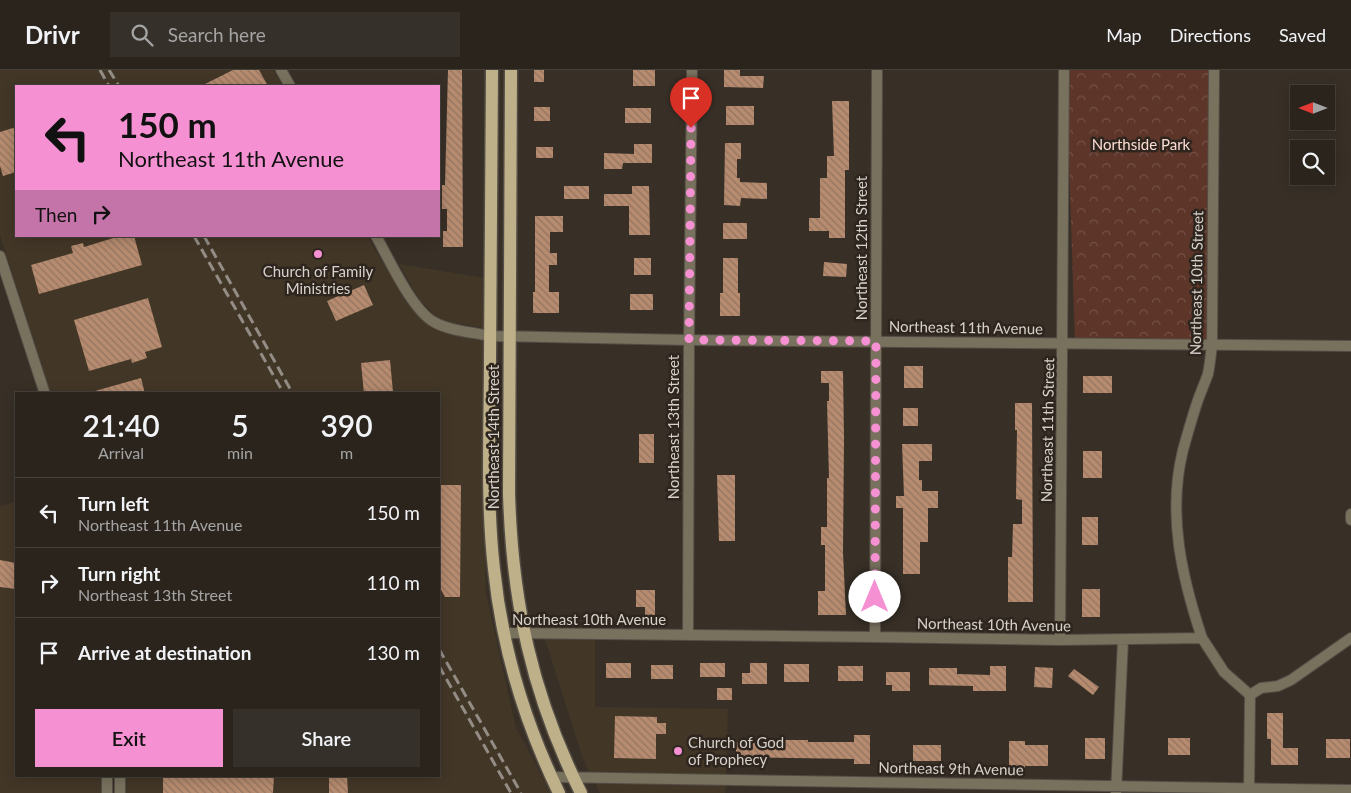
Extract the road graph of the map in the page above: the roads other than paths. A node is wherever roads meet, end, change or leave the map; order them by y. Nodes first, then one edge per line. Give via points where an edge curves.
1 (281, 70) edge
2 (492, 70) edge
3 (511, 70) edge
4 (692, 70) edge
5 (877, 70) edge
6 (1064, 70) edge
7 (1214, 70) edge
8 (289, 85) edge
9 (377, 237) edge
10 (0, 256) edge
11 (490, 336) junction
12 (509, 336) junction
13 (689, 340) junction
14 (876, 341) junction
15 (1063, 343) junction
16 (1212, 344) junction
17 (1351, 346) edge
18 (44, 392) edge
19 (1351, 514) edge
20 (1351, 520) edge
21 (503, 633) junction
22 (524, 633) junction
23 (688, 635) junction
24 (874, 636) junction
25 (1202, 638) junction
26 (1351, 638) edge
27 (1060, 640) junction
28 (1123, 640) junction
29 (1250, 695) junction
30 (107, 777) edge
31 (120, 777) edge
32 (551, 777) junction
33 (573, 777) junction
34 (892, 788) edge
35 (1116, 789) edge
36 (1351, 790) edge
37 (1249, 791) edge
38 (107, 793) edge
39 (120, 793) edge
40 (559, 793) edge
41 (581, 793) edge

1 - 8 street
2 - 11 main road, Northeast 14th Street
3 - 12 main road, Northeast 14th Street
4 - 13 street, Northeast 13th Street
5 - 14 street, Northeast 12th Street
6 - 15 street, Northeast 11th Street
7 - 16 street, Northeast 10th Street
9 - 11 street, Northeast 11th Avenue via 414,302 432,321 449,328
10 - 18 street
11 - 12 street, Northeast 11th Avenue
11 - 21 main road, Northeast 14th Street via 490,528
12 - 13 street, Northeast 11th Avenue
12 - 22 main road, Northeast 14th Street via 510,526
13 - 14 street, Northeast 11th Avenue
13 - 23 street, Northeast 13th Street
14 - 15 street, Northeast 11th Avenue
14 - 24 street, Northeast 12th Street
15 - 16 street, Northeast 11th Avenue
15 - 27 street, Northeast 11th Street
16 - 17 street, Northeast 11th Avenue
16 - 25 street, Northeast 10th Street via 1208,373 1182,453 1177,491 1180,563
19 - 20 street
21 - 22 street, Northeast 10th Avenue
21 - 32 main road, Northeast 14th Street via 524,709
22 - 23 street, Northeast 10th Avenue
22 - 33 main road, Northeast 14th Street via 540,696
23 - 24 street, Northeast 10th Avenue
24 - 27 street, Northeast 10th Avenue
25 - 28 street, Northeast 10th Avenue
25 - 29 street via 1224,672
26 - 29 street via 1291,680 1261,688
27 - 28 street, Northeast 10th Avenue
28 - 35 street
29 - 37 street
30 - 38 street
31 - 39 street
32 - 33 street, Northeast 9th Avenue
32 - 40 main road, Northeast 14th Street
33 - 34 street, Northeast 9th Avenue
33 - 41 main road, Northeast 14th Street
34 - 35 street, Northeast 9th Avenue
35 - 37 street, Northeast 9th Avenue
36 - 37 street, Northeast 9th Avenue

